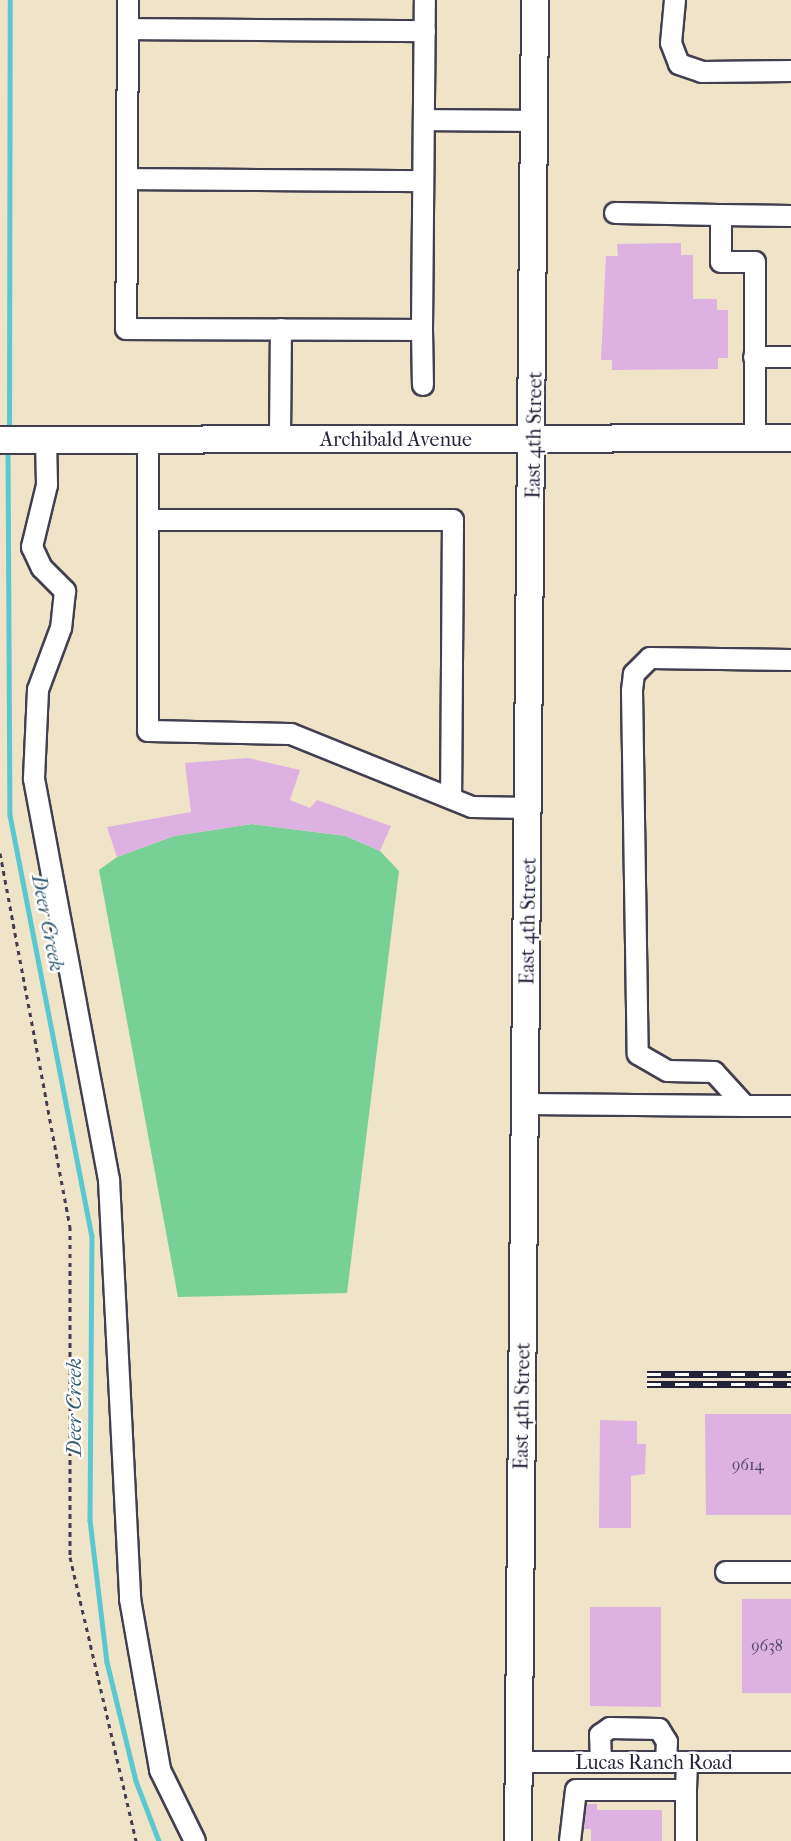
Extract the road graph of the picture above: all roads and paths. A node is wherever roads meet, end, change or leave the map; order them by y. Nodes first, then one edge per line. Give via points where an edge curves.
1 (128, 0) edge
2 (425, 0) edge
3 (535, 0) edge
4 (675, 0) edge
5 (128, 29) junction
6 (424, 31) junction
7 (791, 71) edge
8 (424, 120) junction
9 (535, 121) junction
10 (128, 179) junction
11 (423, 181) junction
12 (615, 213) dead end
13 (721, 215) junction
14 (791, 216) edge
15 (281, 329) junction
16 (422, 330) junction
17 (754, 357) junction
18 (791, 357) edge
19 (423, 385) dead end
20 (535, 438) junction
21 (755, 438) junction
22 (791, 438) edge
23 (24, 440) edge
24 (148, 440) junction
25 (280, 440) junction
26 (150, 520) junction
27 (791, 660) edge
28 (451, 798) junction
29 (529, 808) junction
30 (0, 853) edge
31 (526, 1104) junction
32 (745, 1106) junction
33 (791, 1106) edge
34 (726, 1572) dead end
35 (791, 1572) edge
36 (518, 1762) junction
37 (601, 1762) junction
38 (666, 1762) junction
39 (687, 1762) junction
40 (791, 1762) edge
41 (686, 1790) junction
42 (136, 1841) edge
43 (195, 1841) edge
44 (518, 1841) edge
45 (570, 1841) edge
46 (686, 1841) edge

1 - 5 street
2 - 6 street
3 - 9 main road, East 4th Street
4 - 7 street via 671,43 679,64 702,72
5 - 6 street
5 - 10 street
6 - 8 street
8 - 9 street
8 - 11 street
9 - 20 main road, East 4th Street
10 - 11 street
10 - 15 street via 126,329
11 - 16 street
12 - 13 street
13 - 14 street
13 - 17 street via 721,262 755,262
15 - 16 street
15 - 25 street
16 - 19 street
17 - 18 street
17 - 21 street
20 - 21 main road, Archibald Avenue
20 - 25 main road, Archibald Avenue
20 - 29 main road, East 4th Street
21 - 22 main road, Archibald Avenue
23 - 24 main road, Archibald Avenue
23 - 43 street via 47,485 32,547 42,568 65,591 62,628 39,690 34,778 109,1180 130,1599 160,1770
24 - 25 main road, Archibald Avenue
24 - 26 street
26 - 28 street via 148,731 291,734
26 - 28 street via 453,520
27 - 32 street via 650,658 634,674 632,691 638,1054 668,1071 714,1072
28 - 29 street via 472,807
29 - 31 main road, East 4th Street
30 - 42 path via 70,1226 70,1557
31 - 32 street
31 - 36 main road, East 4th Street
32 - 33 street
34 - 35 street
36 - 37 street, Lucas Ranch Road
36 - 44 main road, East 4th Street
37 - 38 street, Lucas Ranch Road
37 - 38 street via 600,1735 610,1728 659,1729 667,1742
38 - 39 street, Lucas Ranch Road
39 - 40 street, Lucas Ranch Road
39 - 41 street
41 - 45 street via 576,1790
41 - 46 street

